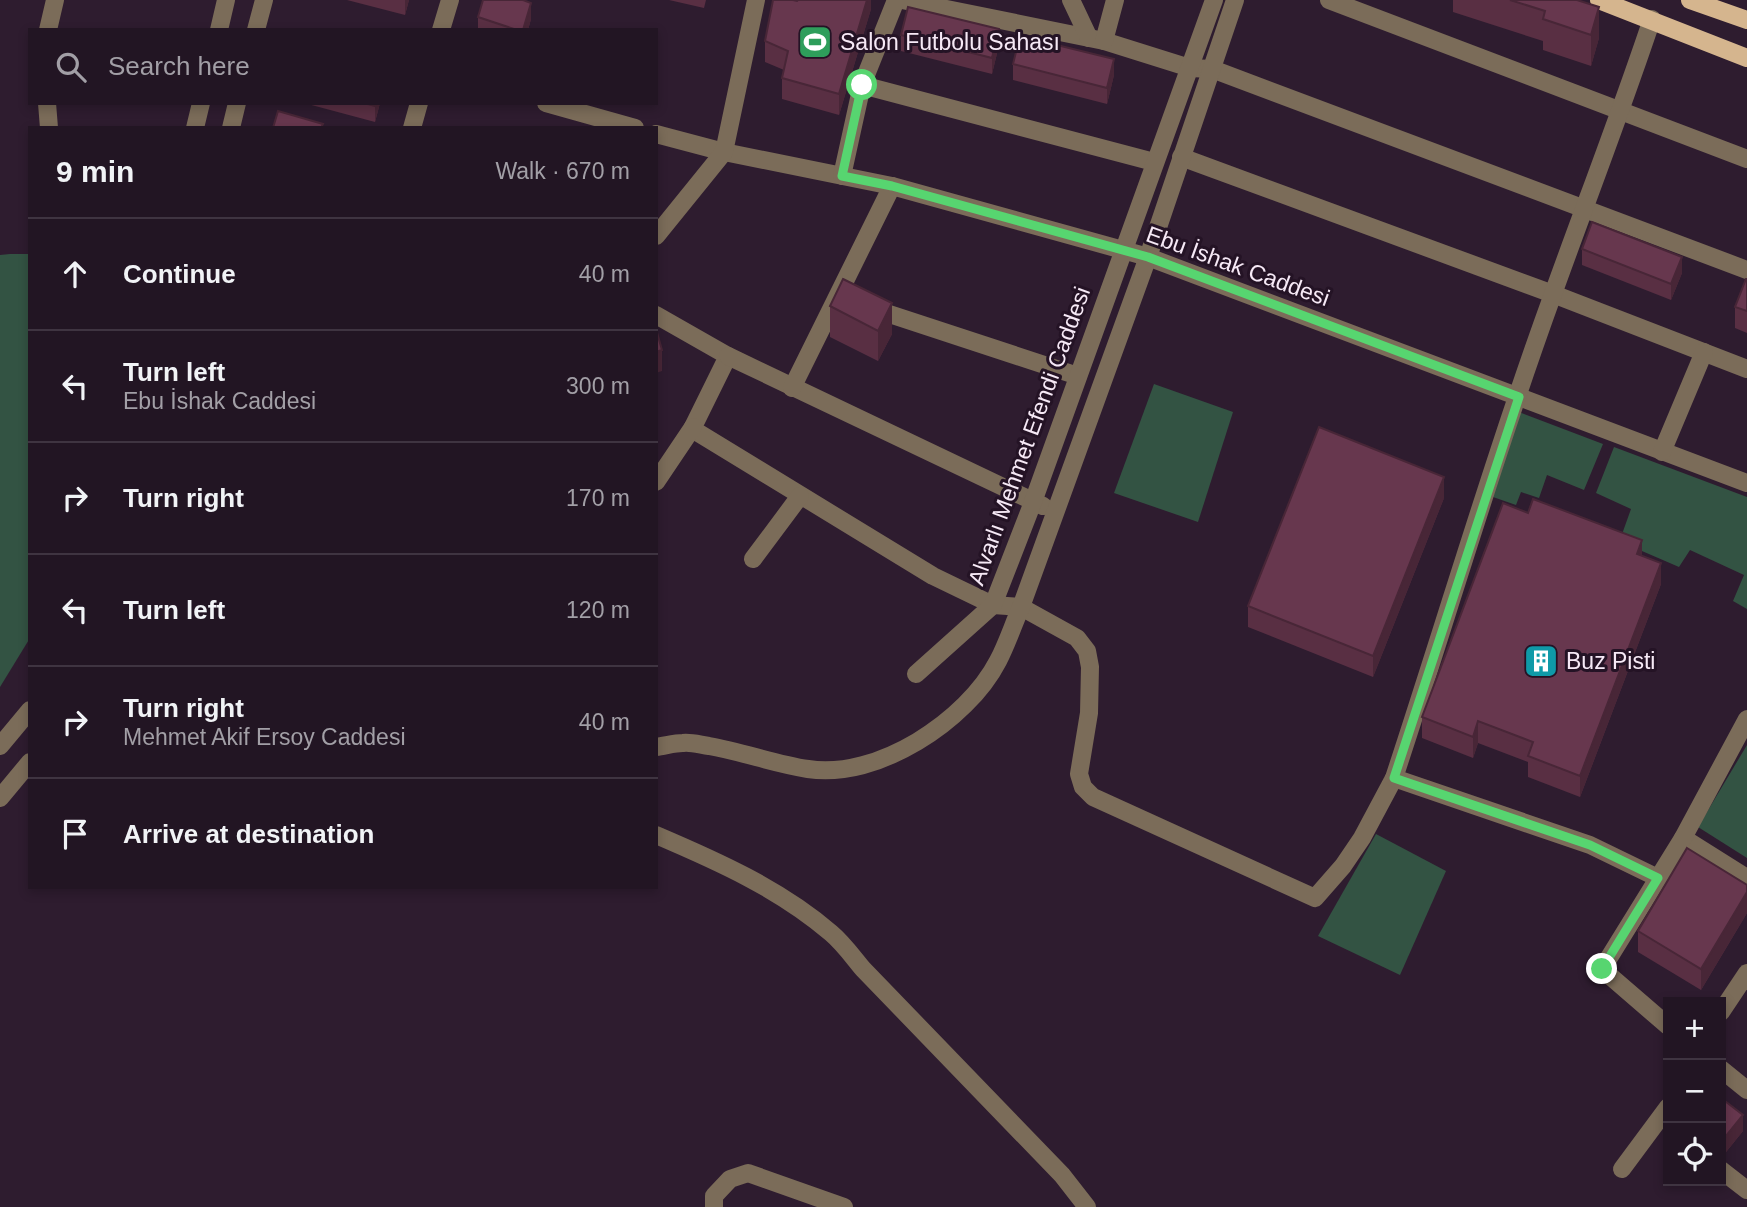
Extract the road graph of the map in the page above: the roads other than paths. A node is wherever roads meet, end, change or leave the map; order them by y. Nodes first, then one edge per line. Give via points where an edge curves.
1 (55, 0) edge
2 (226, 0) edge
3 (264, 0) edge
4 (450, 0) edge
5 (757, 0) edge
6 (896, 0) edge
7 (902, 0) edge
8 (1071, 0) edge
9 (1115, 0) edge
10 (1214, 0) edge
11 (1236, 0) edge
12 (1329, 0) edge
13 (1599, 0) edge
14 (1690, 0) edge
15 (1652, 19) junction
16 (1747, 20) edge
17 (48, 28) edge
18 (219, 28) edge
19 (257, 28) edge
20 (442, 28) edge
21 (1096, 39) junction
22 (1747, 58) edge
23 (1190, 68) junction
24 (1212, 69) junction
25 (862, 85) junction
26 (47, 105) edge
27 (201, 105) edge
28 (237, 105) edge
29 (418, 105) edge
30 (553, 105) edge
31 (1622, 110) junction
32 (49, 126) edge
33 (195, 126) edge
34 (231, 126) edge
35 (413, 126) edge
36 (628, 126) edge
37 (658, 135) edge
38 (724, 152) junction
39 (1181, 158) junction
40 (1747, 159) edge
41 (1154, 162) junction
42 (842, 176) junction
43 (892, 186) junction
44 (1585, 211) junction
45 (658, 234) edge
46 (1122, 251) junction
47 (1148, 257) junction
48 (1747, 270) edge
49 (1553, 294) junction
50 (837, 297) junction
51 (658, 316) edge
52 (1704, 352) junction
53 (729, 356) junction
54 (1747, 369) edge
55 (1078, 376) junction
56 (792, 388) junction
57 (1519, 397) junction
58 (692, 427) junction
59 (1662, 452) junction
60 (658, 479) edge
61 (1747, 483) edge
62 (800, 496) junction
63 (1033, 502) junction
64 (1056, 511) junction
65 (753, 559) dead end
66 (993, 605) junction
67 (1021, 607) junction
68 (916, 674) dead end
69 (28, 712) edge
70 (1747, 719) edge
71 (0, 746) edge
72 (658, 747) edge
73 (28, 764) edge
74 (1394, 778) junction
75 (0, 799) edge
76 (658, 836) edge
77 (1683, 838) junction
78 (1658, 878) junction
79 (1747, 878) edge
80 (1747, 973) edge
81 (1726, 1004) edge
82 (1663, 1022) edge
83 (1726, 1073) edge
84 (1747, 1090) edge
85 (1662, 1127) edge
86 (1622, 1169) dead end
87 (1726, 1174) edge
88 (1747, 1190) edge
89 (714, 1207) edge
90 (844, 1207) edge
91 (1087, 1207) edge

1 - 17 street
2 - 18 street
3 - 19 street
4 - 20 street
5 - 38 street
6 - 25 street
7 - 21 street
8 - 21 street
9 - 21 street
10 - 23 street, Alvarlı Mehmet Efendi Caddesi
11 - 24 street
12 - 31 street
13 - 15 main road
14 - 16 main road
15 - 22 main road
15 - 31 street
21 - 23 street
23 - 24 street
23 - 41 street, Alvarlı Mehmet Efendi Caddesi
24 - 39 street
24 - 44 street
25 - 41 street
25 - 42 street
26 - 32 street
27 - 33 street
28 - 34 street
29 - 35 street
30 - 36 street
31 - 40 street
31 - 44 street
37 - 38 street, Ebu İshak Caddesi
38 - 42 street, Ebu İshak Caddesi
38 - 45 street
39 - 47 street
39 - 49 street
41 - 46 street, Alvarlı Mehmet Efendi Caddesi
42 - 43 street, Ebu İshak Caddesi
43 - 46 street, Ebu İshak Caddesi
43 - 50 street
44 - 48 street
44 - 49 street
46 - 47 street, Ebu İshak Caddesi
46 - 55 street, Alvarlı Mehmet Efendi Caddesi
47 - 57 street, Ebu İshak Caddesi
47 - 64 street
49 - 52 street
49 - 57 street
50 - 55 street
50 - 56 street
51 - 53 street
52 - 54 street
52 - 59 street
53 - 56 street
53 - 58 street
55 - 63 street, Alvarlı Mehmet Efendi Caddesi
56 - 63 street
57 - 59 street, Ebu İshak Caddesi
57 - 74 street
58 - 60 street
58 - 62 street, Alvarlı Mehmet Efendi Caddesi
59 - 61 street, Ebu İshak Caddesi
62 - 65 street
62 - 66 street, Alvarlı Mehmet Efendi Caddesi via 933,576
63 - 64 street
63 - 66 street, Alvarlı Mehmet Efendi Caddesi
64 - 67 street
66 - 67 street
66 - 68 street
67 - 72 street via 998,662 971,700 913,744 873,762 831,771 685,742
67 - 74 street via 1077,638 1087,652 1088,713 1079,775 1093,797 1315,898 1350,856
69 - 71 street
70 - 77 street
73 - 75 street
74 - 78 street via 1590,845
76 - 91 street via 788,900 832,934 1062,1175
77 - 78 street
77 - 79 street
78 - 82 street via 1602,969
80 - 81 street
83 - 84 street
85 - 86 street
87 - 88 street
89 - 90 street via 714,1196 730,1179 748,1173

